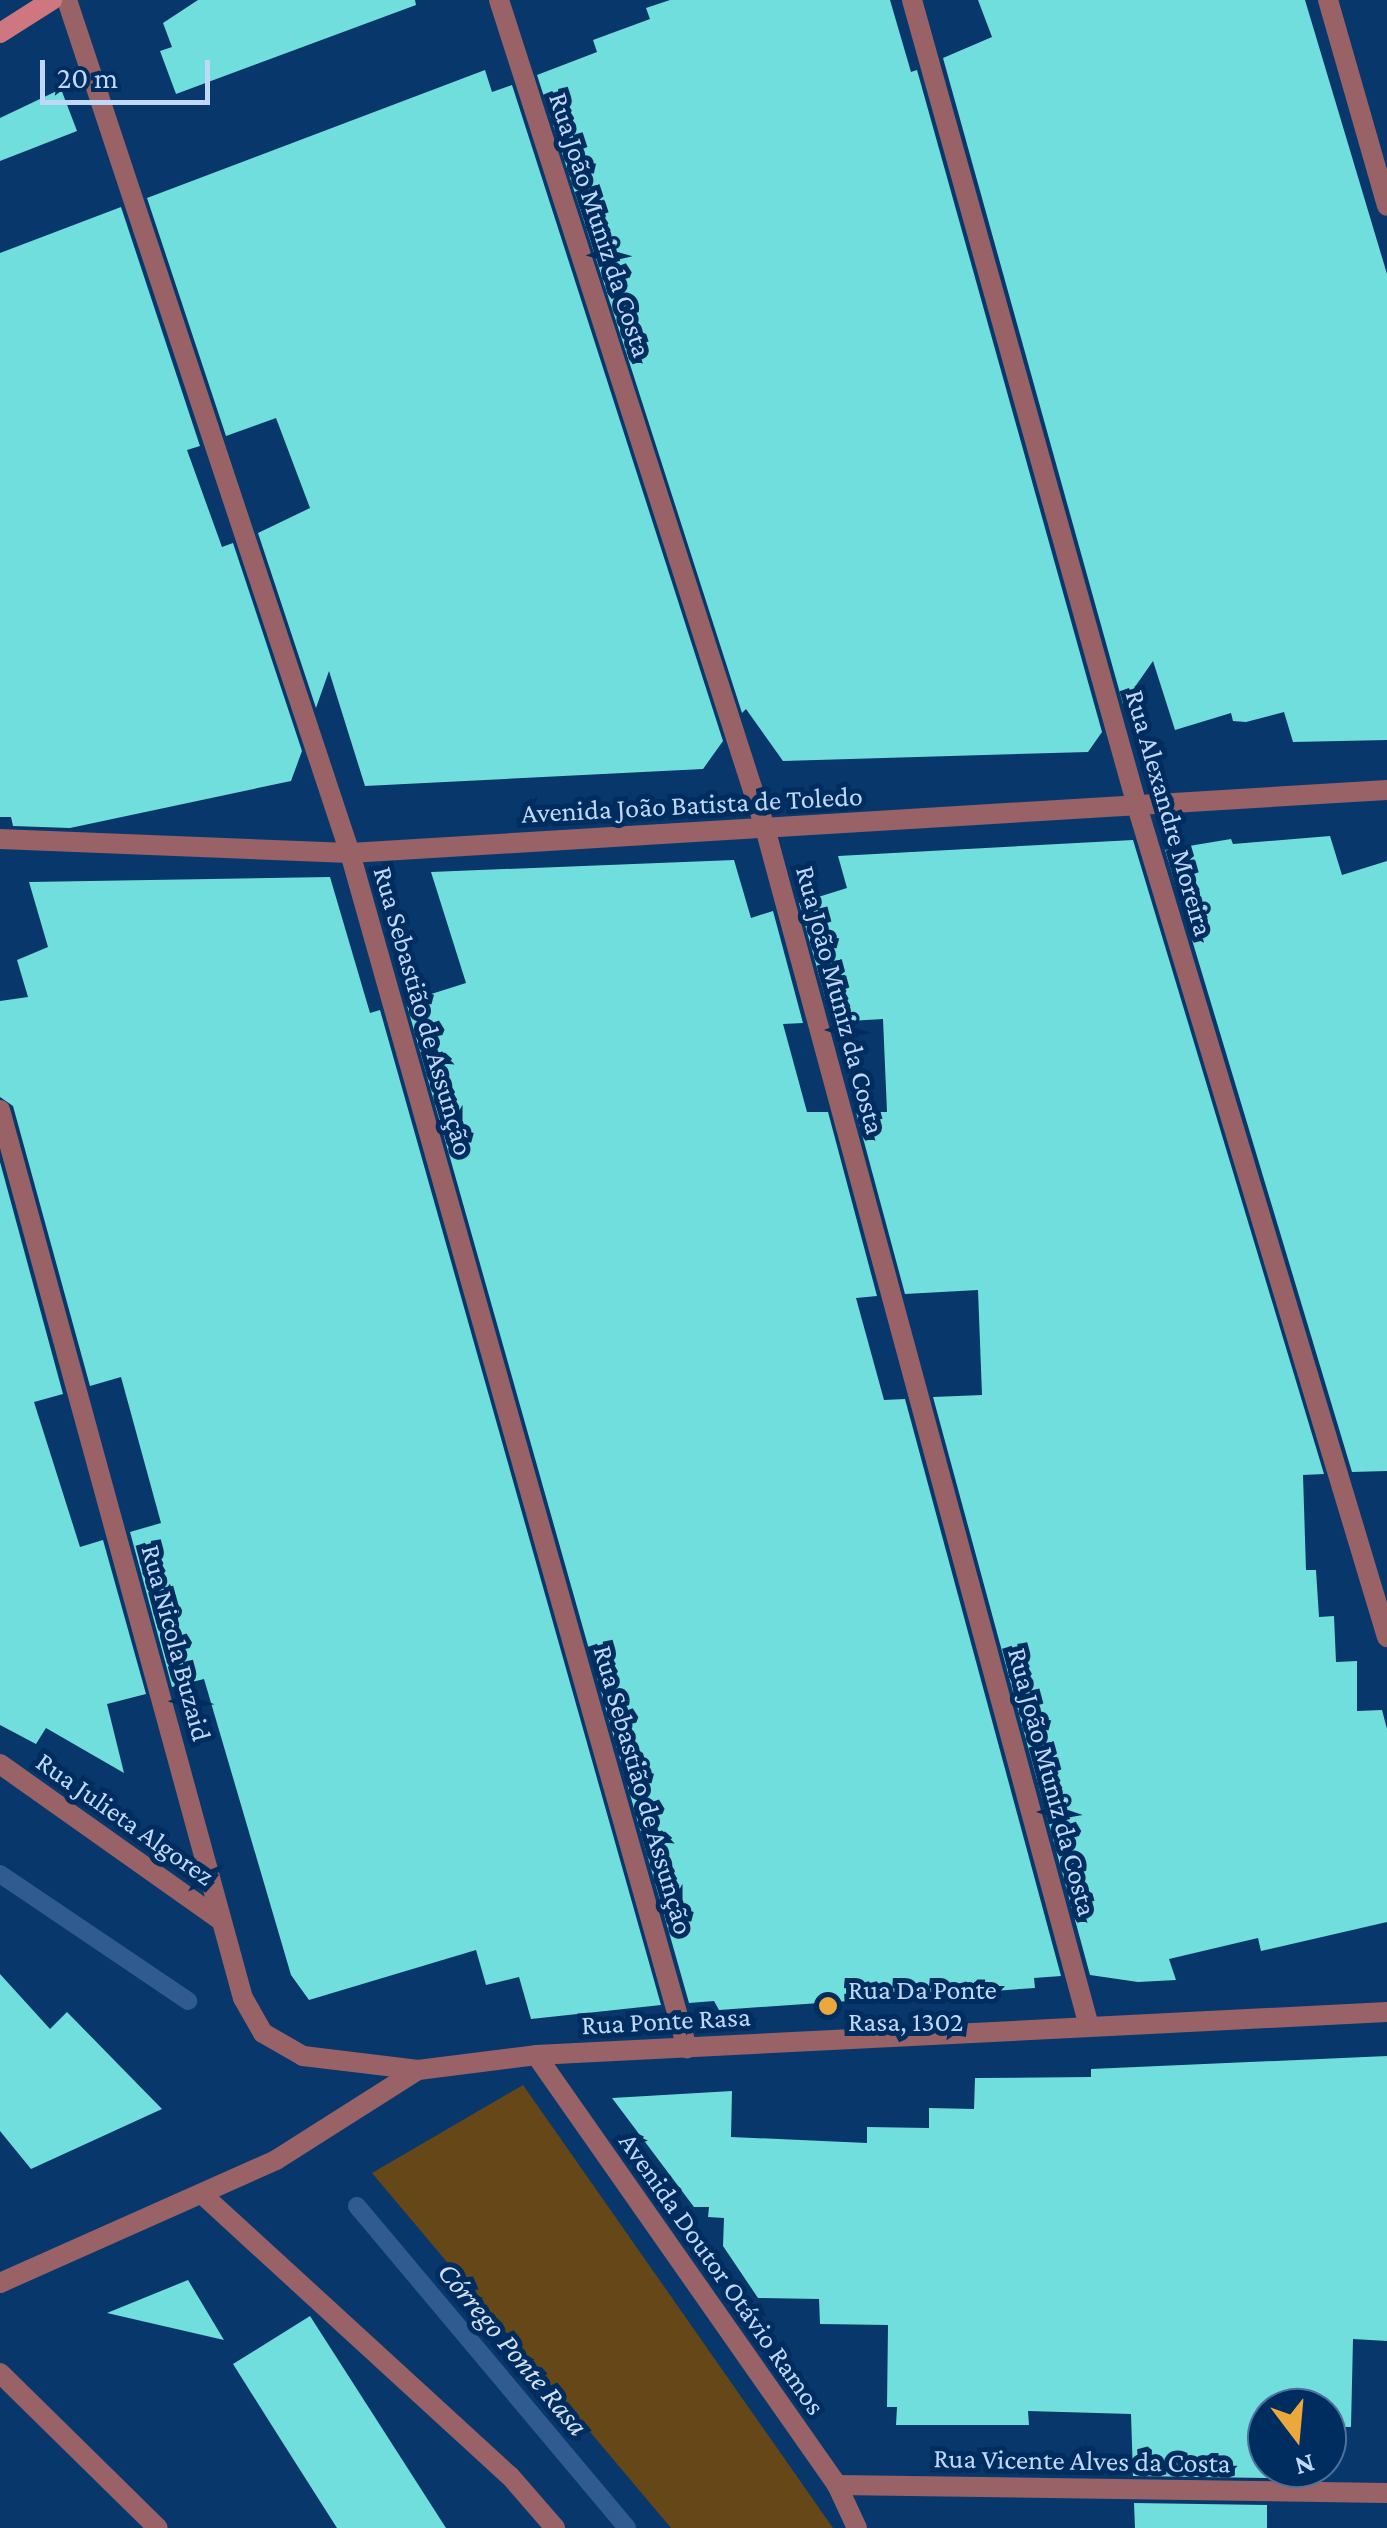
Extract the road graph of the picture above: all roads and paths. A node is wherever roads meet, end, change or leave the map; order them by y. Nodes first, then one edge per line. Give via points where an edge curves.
1 (52, 0) edge
2 (67, 0) edge
3 (499, 0) edge
4 (912, 0) edge
5 (1328, 0) edge
6 (0, 32) edge
7 (1387, 206) edge
8 (1387, 790) edge
9 (1137, 806) junction
10 (765, 828) junction
11 (0, 839) edge
12 (350, 853) junction
13 (0, 1110) edge
14 (1387, 1637) edge
15 (0, 1764) edge
16 (219, 1919) junction
17 (1387, 2012) edge
18 (1089, 2026) junction
19 (687, 2048) junction
20 (536, 2054) junction
21 (418, 2070) junction
22 (203, 2195) junction
23 (0, 2283) edge
24 (0, 2373) edge
25 (836, 2486) junction
26 (1387, 2494) edge
27 (158, 2528) edge
28 (555, 2528) edge
29 (857, 2528) edge

1 - 6 main road
2 - 12 street, Rua Sebastião de Assunção
3 - 10 street, Rua João Muniz da Costa
4 - 9 street, Rua Alexandre Moreira
5 - 7 street
8 - 9 street, Avenida João Batista de Toledo
9 - 10 street, Avenida João Batista de Toledo
9 - 14 street, Rua Alexandre Moreira
10 - 12 street, Avenida João Batista de Toledo
10 - 18 street, Rua João Muniz da Costa
11 - 12 street, Avenida João Batista de Toledo
12 - 19 street, Rua Sebastião de Assunção
13 - 16 street, Rua Nicola Buzaid
15 - 16 street, Rua Julieta Algorez
16 - 21 street, Rua Nicola Buzaid via 242,1998 263,2032 303,2056
17 - 18 street, Rua Ponte Rasa
18 - 19 street, Rua Ponte Rasa
19 - 20 street, Rua Ponte Rasa
20 - 21 street, Rua Ponte Rasa
20 - 25 street, Avenida Doutor Otávio Ramos
21 - 22 street, Rua Ponte Rasa via 328,2132
22 - 23 street, Rua Ponte Rasa
22 - 28 street via 510,2476
24 - 27 street
25 - 26 street, Rua Vicente Alves da Costa
25 - 29 street, Avenida Doutor Otávio Ramos

